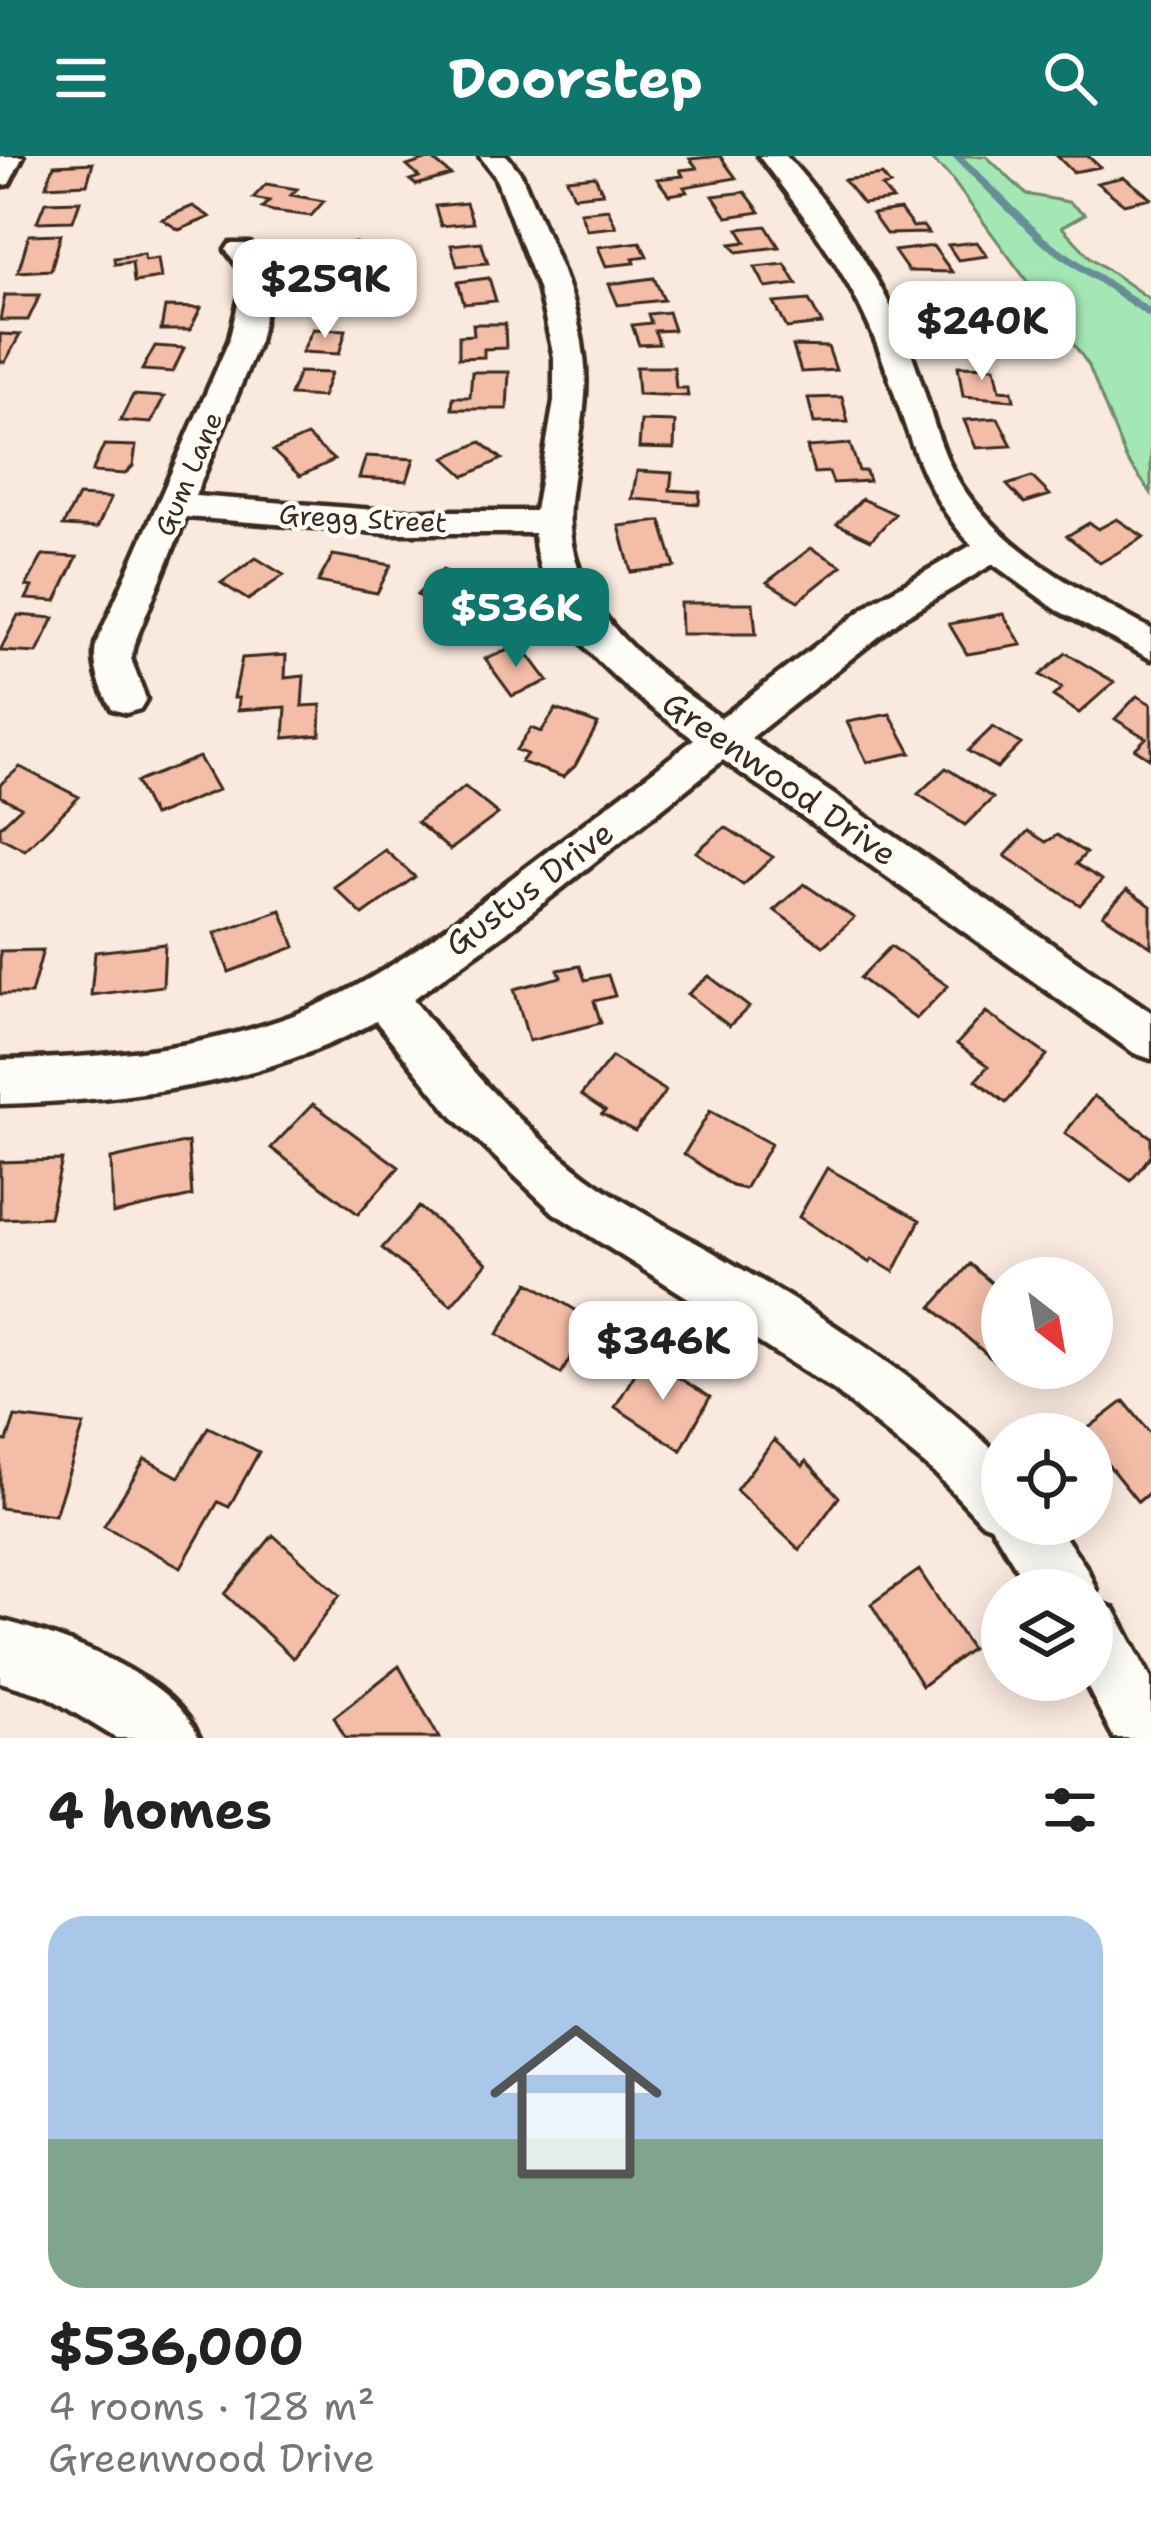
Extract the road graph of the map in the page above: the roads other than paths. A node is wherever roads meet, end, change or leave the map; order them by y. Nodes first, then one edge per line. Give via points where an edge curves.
1 (10, 156) edge
2 (493, 156) edge
3 (772, 156) edge
4 (0, 178) edge
5 (240, 250) dead end
6 (176, 506) junction
7 (551, 522) junction
8 (994, 548) junction
9 (1151, 646) edge
10 (126, 699) dead end
11 (723, 738) junction
12 (383, 994) junction
13 (1151, 1038) edge
14 (0, 1082) edge
15 (981, 1479) edge
16 (0, 1651) edge
17 (1113, 1671) edge
18 (167, 1738) edge
19 (1148, 1738) edge

1 - 4 street
2 - 7 street, Greenwood Drive via 508,174 569,355 571,400
3 - 8 street via 812,204 884,324 931,464
5 - 6 street, Gum Lane via 259,276 254,312
6 - 7 street, Gregg Street via 406,523
6 - 10 street, Gum Lane via 112,659
7 - 11 street, Greenwood Drive via 560,572 594,632 641,680
8 - 9 street
8 - 11 street, Gustus Drive via 883,609
11 - 12 street, Gustus Drive
11 - 13 street, Greenwood Drive
12 - 14 street, Gustus Drive via 317,1027 185,1068
12 - 15 street via 467,1103 532,1165 881,1388
16 - 18 street via 95,1685
17 - 19 street

